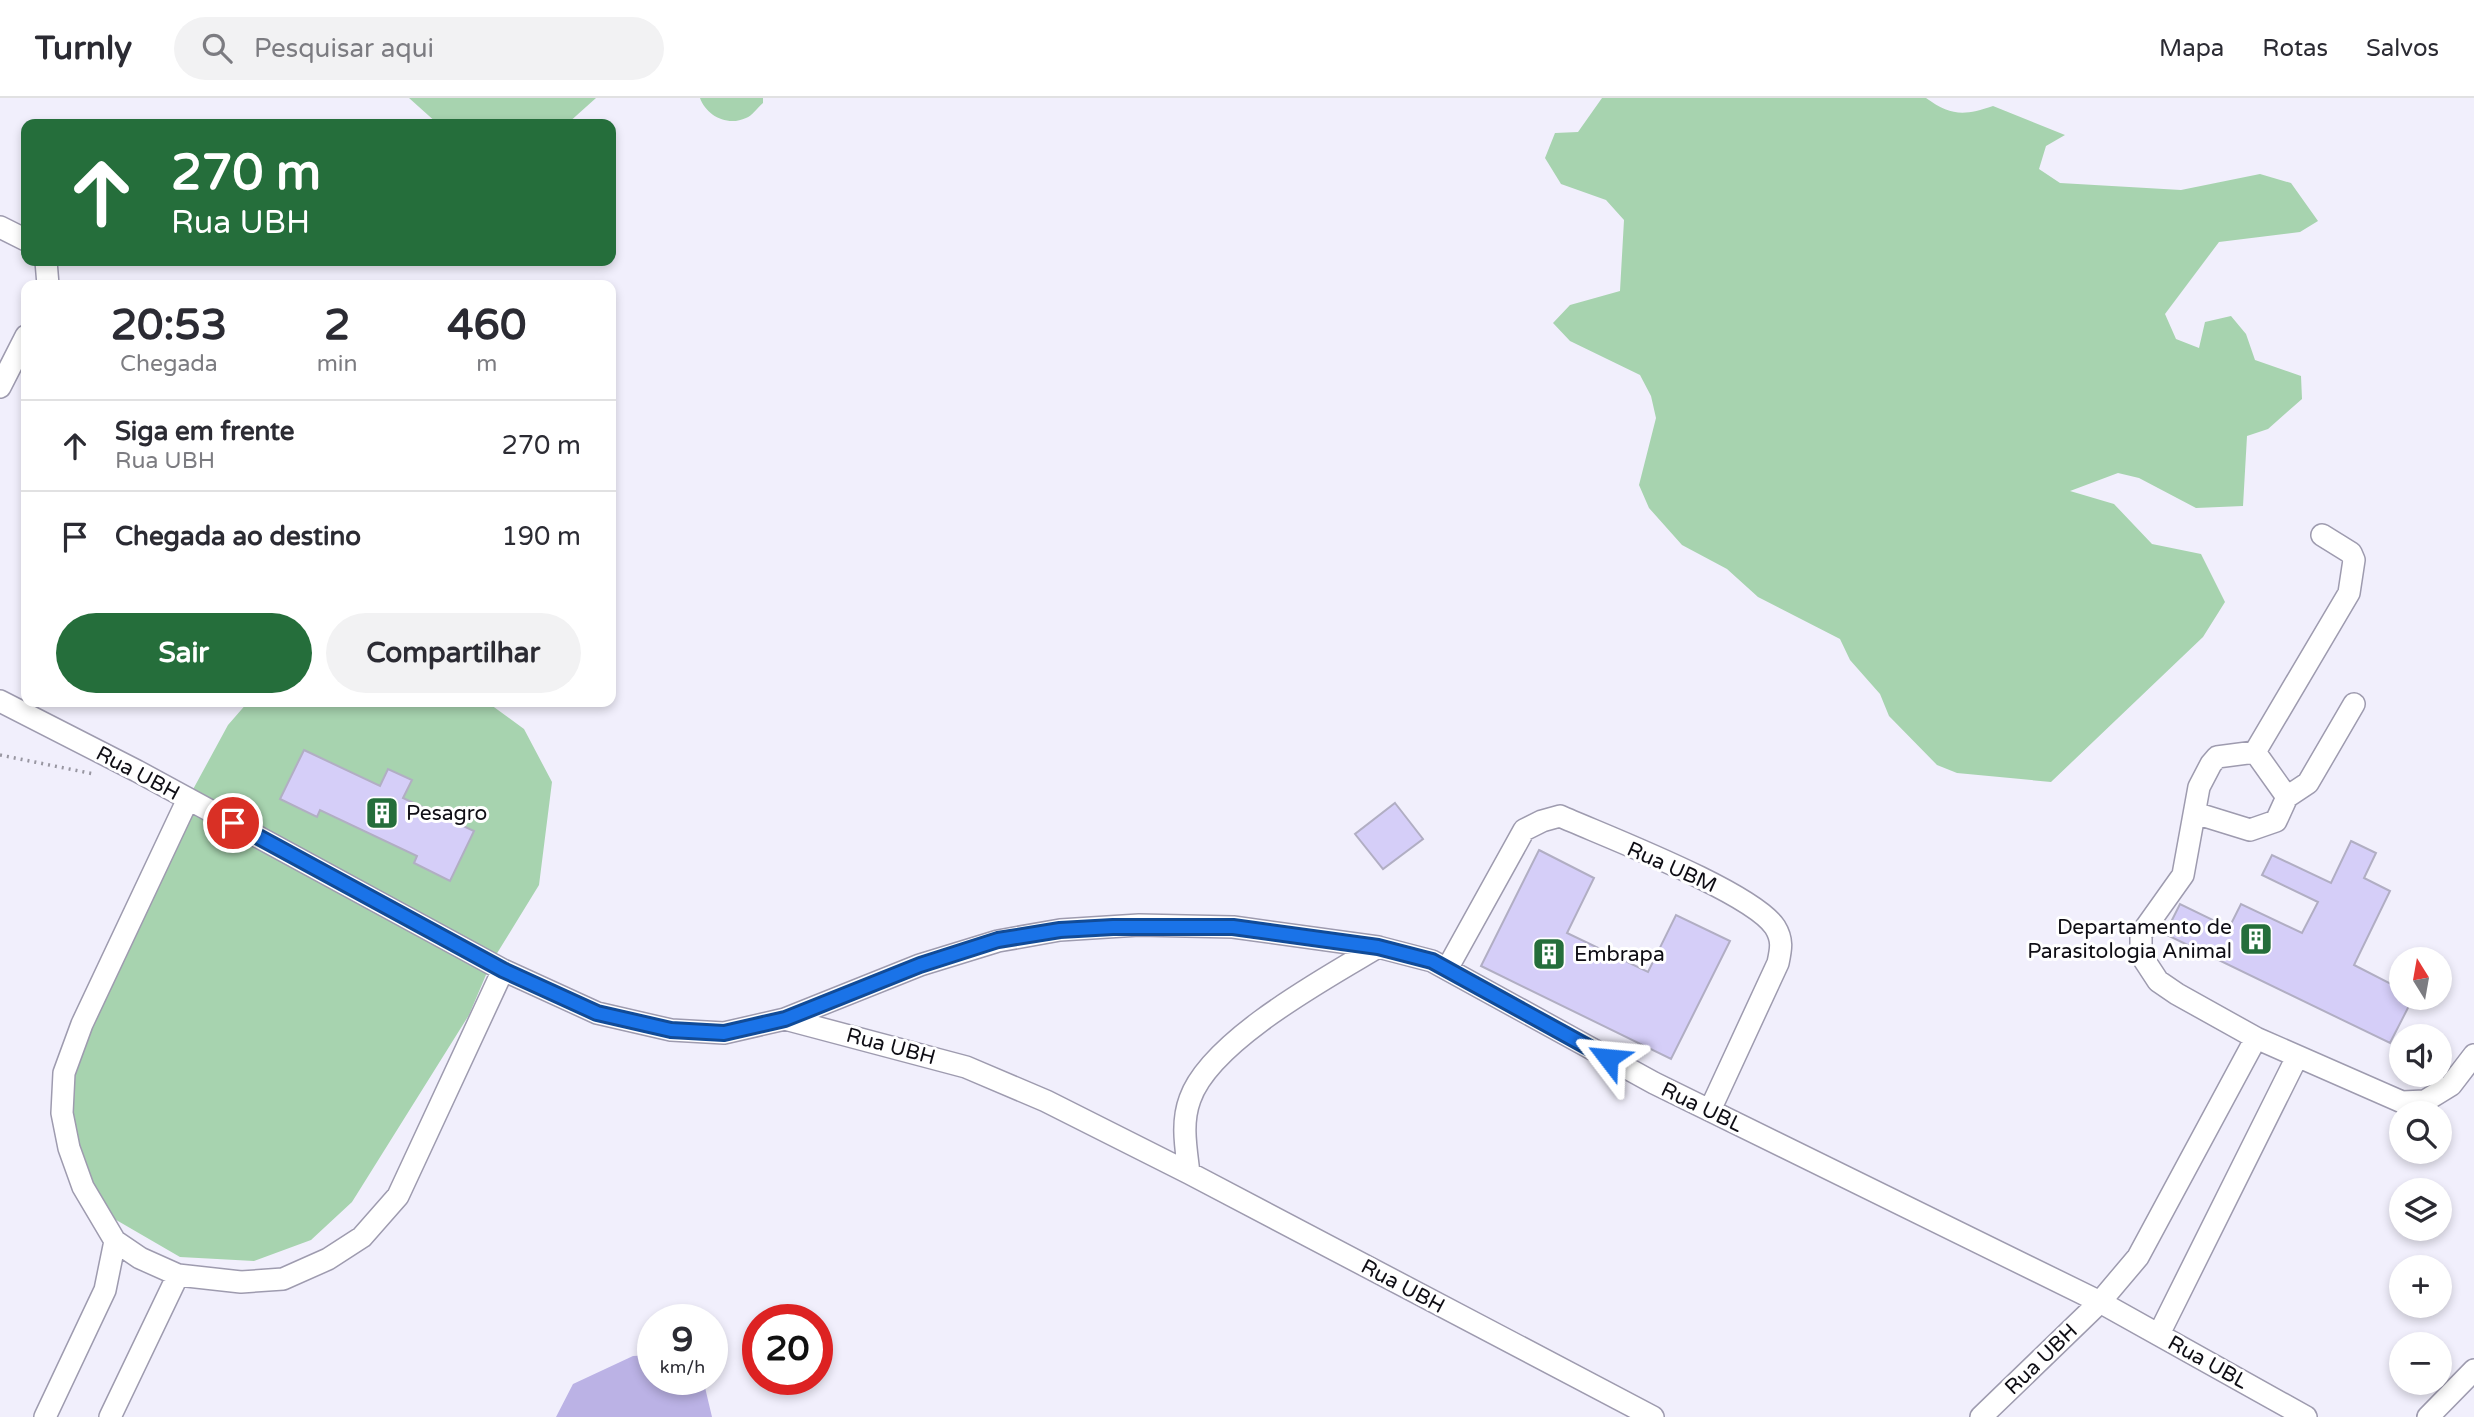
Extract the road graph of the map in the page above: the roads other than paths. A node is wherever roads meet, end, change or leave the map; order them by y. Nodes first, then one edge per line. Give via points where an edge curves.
1 (0, 227) edge
2 (21, 238) edge
3 (21, 346) edge
4 (0, 387) edge
5 (2322, 535) dead end
6 (0, 701) edge
7 (2354, 704) dead end
8 (2256, 752) junction
9 (2287, 797) junction
10 (187, 799) junction
11 (2195, 813) junction
12 (1378, 947) junction
13 (1447, 969) junction
14 (503, 970) junction
15 (785, 1019) junction
16 (2256, 1038) junction
17 (2474, 1055) edge
18 (2297, 1057) junction
19 (1710, 1110) junction
20 (1189, 1173) junction
21 (115, 1241) junction
22 (178, 1275) junction
23 (2100, 1302) junction
24 (2159, 1334) junction
25 (2474, 1370) edge
26 (45, 1417) edge
27 (110, 1417) edge
28 (1653, 1417) edge
29 (1981, 1417) edge
30 (2306, 1417) edge
31 (2428, 1417) edge

1 - 2 street
3 - 4 street
5 - 8 street via 2354,560 2349,593
6 - 10 street, Rua UBH
7 - 9 street via 2308,783
8 - 9 street
8 - 11 street via 2217,757 2199,787
9 - 11 street via 2276,821 2250,830
10 - 14 street, Rua UBH
10 - 21 street via 82,1024 64,1073 62,1113 69,1148 83,1187
11 - 16 street via 2183,875 2141,934 2141,955 2158,981
12 - 13 street, Rua UBL
12 - 15 street, Rua UBL via 1233,927 1139,925 1060,930 998,940 920,965
12 - 20 street via 1302,993 1214,1059 1185,1115
13 - 19 street, Rua UBL
13 - 19 street, Rua UBM via 1524,830 1560,816 1734,895 1761,912 1782,942 1779,963
14 - 15 street, Rua UBH via 597,1013 671,1030 724,1033
14 - 22 street via 398,1196 362,1237 283,1279 241,1282
15 - 20 street, Rua UBH via 966,1067 1046,1101
16 - 18 street
16 - 23 street, Rua UBH via 2138,1257
17 - 18 street via 2451,1084 2425,1101 2402,1102
18 - 24 street
19 - 23 street, Rua UBL
20 - 28 street, Rua UBH
21 - 22 street
21 - 26 street via 105,1290
22 - 27 street
23 - 24 street, Rua UBL
23 - 29 street, Rua UBH
24 - 30 street, Rua UBL
25 - 31 street

